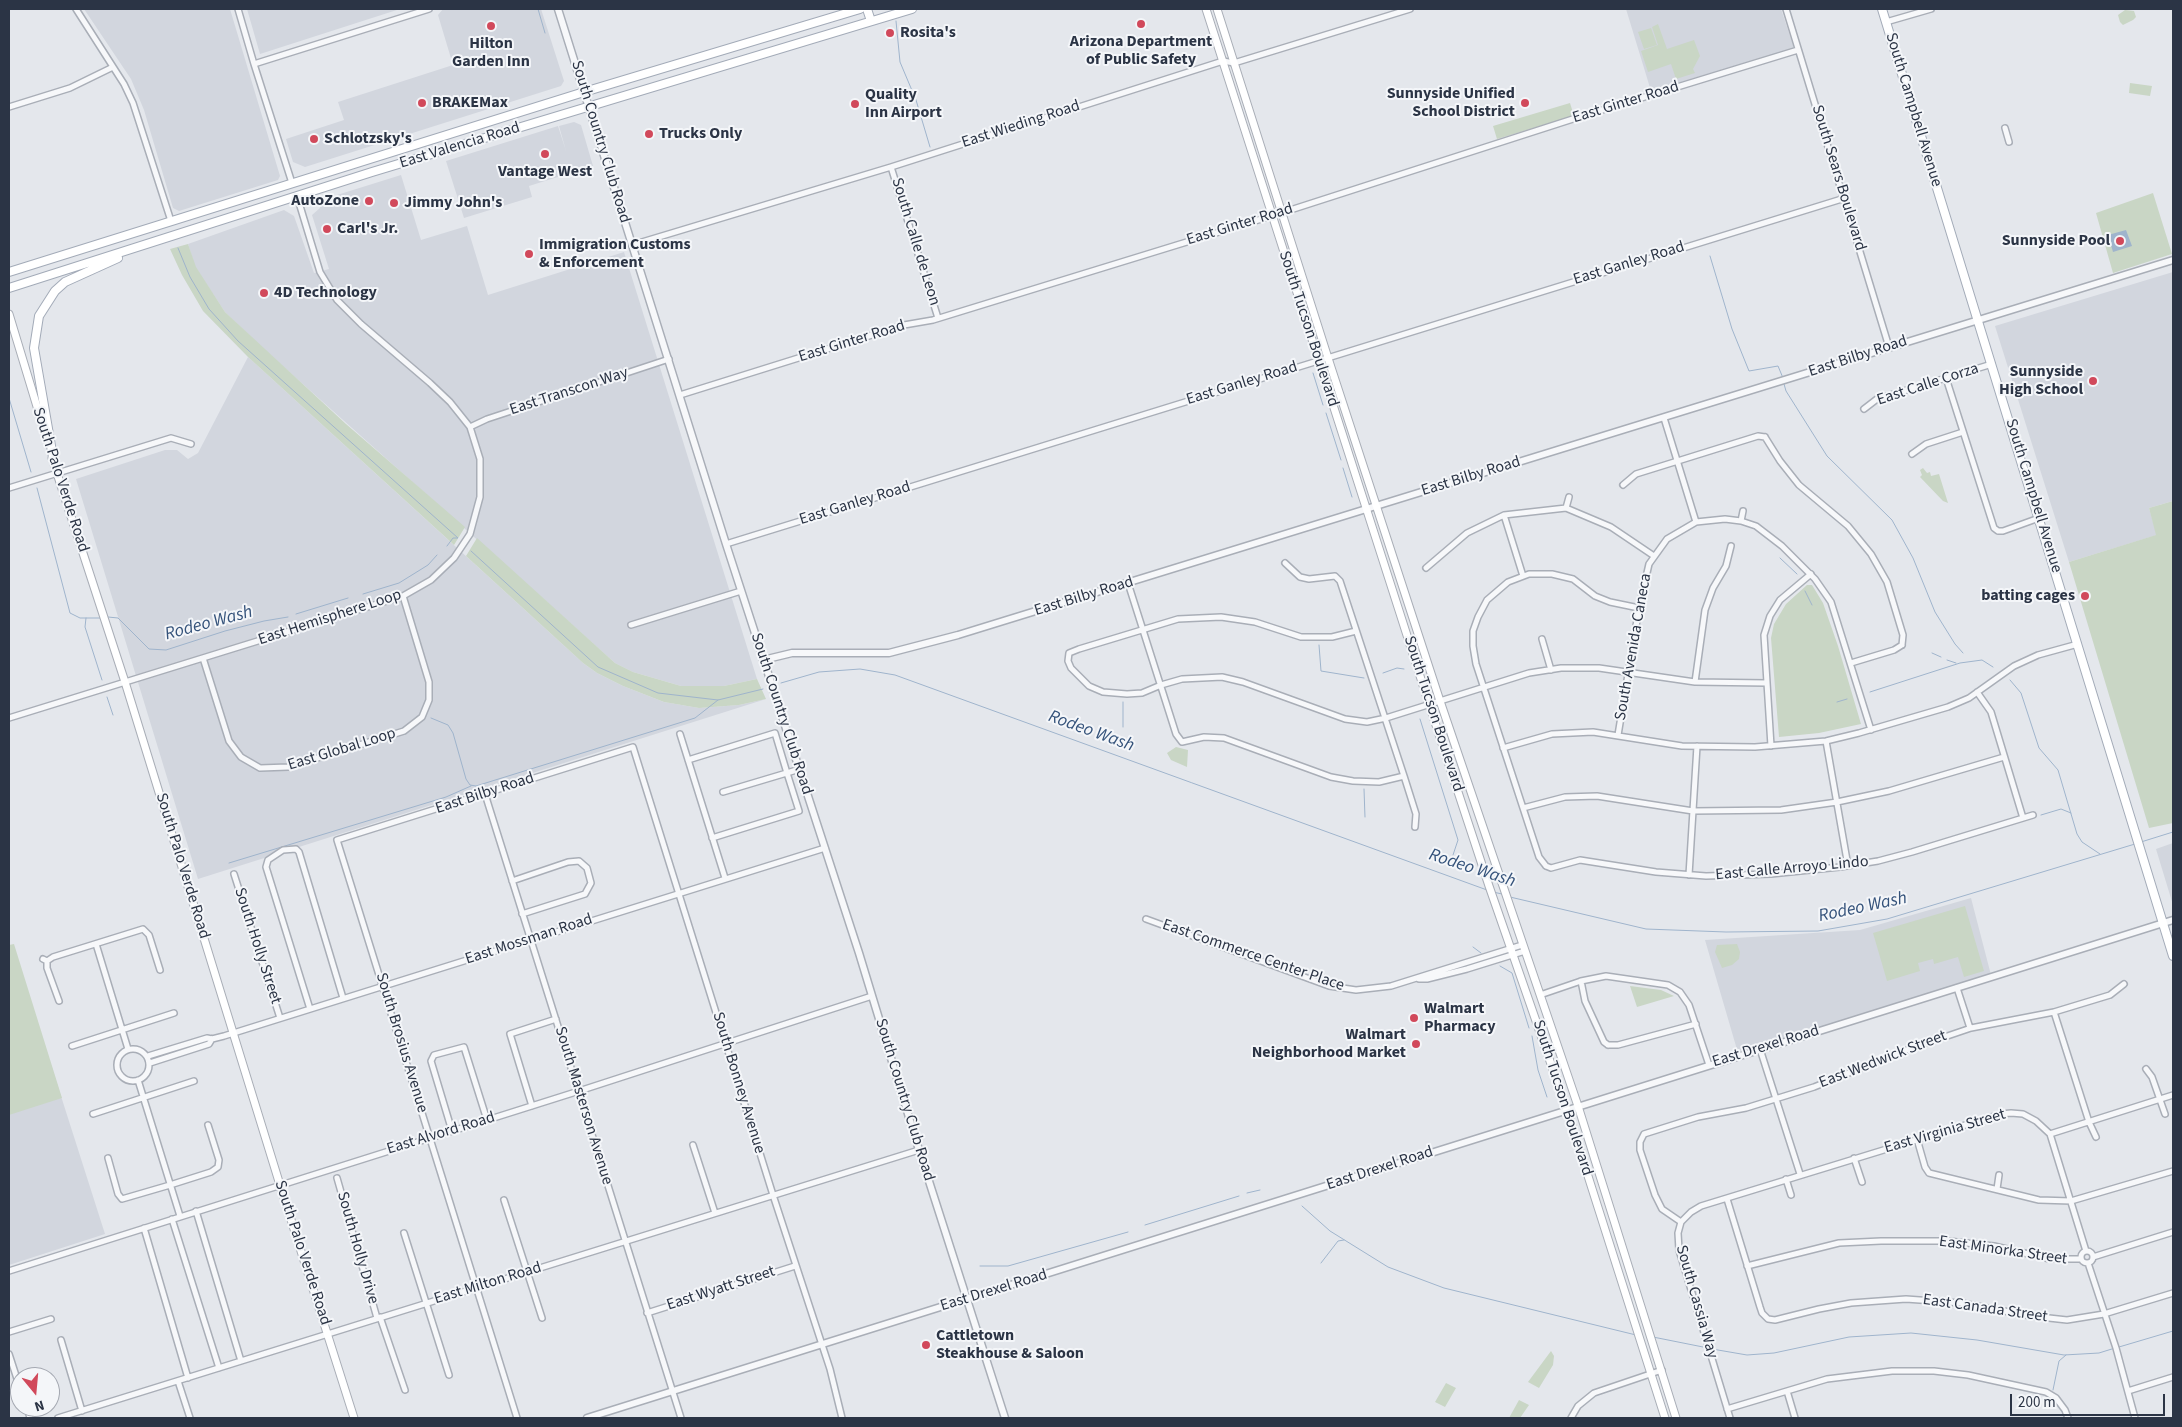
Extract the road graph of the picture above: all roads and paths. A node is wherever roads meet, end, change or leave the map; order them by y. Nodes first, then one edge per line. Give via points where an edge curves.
1 (76, 9) edge
2 (238, 9) edge
3 (429, 9) edge
4 (558, 9) edge
5 (859, 9) edge
6 (867, 9) edge
7 (912, 9) edge
8 (1206, 9) edge
9 (1217, 9) edge
10 (1410, 9) edge
11 (1786, 9) edge
12 (1882, 9) edge
13 (1931, 9) edge
14 (1886, 22) junction
15 (867, 23) junction
16 (734, 47) junction
17 (1798, 50) junction
18 (738, 61) junction
19 (1223, 61) junction
20 (1234, 63) junction
21 (254, 64) junction
22 (113, 66) junction
23 (584, 92) junction
24 (588, 106) junction
25 (9, 107) edge
26 (2005, 128) dead end
27 (2009, 142) dead end
28 (892, 166) junction
29 (292, 183) junction
30 (297, 196) junction
31 (1845, 198) junction
32 (1282, 213) junction
33 (1271, 216) junction
34 (171, 221) junction
35 (152, 242) junction
36 (632, 245) junction
37 (2173, 260) edge
38 (9, 272) edge
39 (9, 288) edge
40 (9, 314) edge
41 (938, 318) junction
42 (1979, 319) junction
43 (1889, 347) junction
44 (1328, 358) junction
45 (669, 359) junction
46 (1318, 361) junction
47 (1992, 364) junction
48 (1946, 378) junction
49 (680, 394) junction
50 (1864, 408) dead end
51 (1664, 418) junction
52 (470, 427) junction
53 (1963, 432) junction
54 (191, 444) dead end
55 (1912, 454) dead end
56 (1677, 461) junction
57 (54, 463) junction
58 (57, 473) junction
59 (1623, 484) dead end
60 (9, 488) edge
61 (1568, 497) dead end
62 (1376, 506) junction
63 (1566, 508) junction
64 (1367, 509) junction
65 (1742, 511) dead end
66 (1504, 515) junction
67 (2039, 518) junction
68 (1741, 521) junction
69 (1696, 522) junction
70 (726, 544) junction
71 (1731, 546) dead end
72 (1654, 556) junction
73 (1285, 563) dead end
74 (1426, 568) dead end
75 (1810, 574) junction
76 (1523, 576) junction
77 (1128, 583) junction
78 (741, 591) junction
79 (403, 596) junction
80 (1638, 608) junction
81 (631, 625) dead end
82 (1142, 629) junction
83 (1356, 631) junction
84 (1542, 639) dead end
85 (2078, 644) junction
86 (203, 658) junction
87 (763, 660) junction
88 (1851, 663) junction
89 (1550, 670) junction
90 (1629, 672) junction
91 (125, 682) junction
92 (1695, 682) junction
93 (1767, 683) junction
94 (1161, 684) junction
95 (1483, 687) junction
96 (1977, 692) junction
97 (1440, 701) junction
98 (1429, 704) junction
99 (9, 718) edge
100 (1386, 718) junction
101 (1871, 730) junction
102 (680, 734) dead end
103 (1618, 735) junction
104 (1826, 741) junction
105 (1698, 746) junction
106 (1771, 746) junction
107 (633, 747) joint
108 (1503, 748) junction
109 (2004, 757) junction
110 (688, 760) junction
111 (800, 769) junction
112 (787, 773) junction
113 (1404, 776) junction
114 (723, 792) dead end
115 (485, 794) junction
116 (1837, 802) junction
117 (1523, 808) junction
118 (1693, 811) junction
119 (2033, 815) dead end
120 (2023, 818) junction
121 (1415, 827) dead end
122 (712, 838) junction
123 (338, 840) joint
124 (825, 848) junction
125 (1848, 866) junction
126 (234, 874) dead end
127 (1689, 875) junction
128 (725, 878) junction
129 (512, 882) junction
130 (678, 894) junction
131 (522, 914) junction
132 (1146, 918) dead end
133 (2173, 920) edge
134 (2164, 922) junction
135 (530, 940) junction
136 (96, 944) junction
137 (1523, 948) junction
138 (1513, 952) junction
139 (2173, 956) edge
140 (160, 970) dead end
141 (1581, 981) junction
142 (2124, 984) dead end
143 (383, 986) junction
144 (1957, 988) junction
145 (1540, 995) junction
146 (872, 996) junction
147 (344, 998) junction
148 (59, 1001) dead end
149 (310, 1009) junction
150 (2054, 1012) junction
151 (174, 1013) dead end
152 (280, 1018) junction
153 (556, 1019) junction
154 (1696, 1024) junction
155 (1970, 1028) junction
156 (122, 1029) junction
157 (234, 1033) junction
158 (212, 1039) junction
159 (725, 1043) junction
160 (72, 1046) dead end
161 (128, 1049) junction
162 (1760, 1049) junction
163 (148, 1056) junction
164 (150, 1063) junction
165 (1709, 1065) junction
166 (2146, 1069) dead end
167 (138, 1080) junction
168 (194, 1081) dead end
169 (578, 1091) junction
170 (2173, 1095) edge
171 (144, 1098) junction
172 (1776, 1098) junction
173 (2160, 1099) junction
174 (532, 1106) junction
175 (1578, 1106) junction
176 (1567, 1110) junction
177 (93, 1114) dead end
178 (2165, 1114) dead end
179 (487, 1120) junction
180 (2088, 1122) junction
181 (208, 1126) dead end
182 (452, 1131) junction
183 (2050, 1134) junction
184 (430, 1138) junction
185 (1640, 1138) joint
186 (2096, 1138) dead end
187 (1917, 1139) junction
188 (693, 1145) dead end
189 (919, 1150) junction
190 (108, 1158) dead end
191 (1854, 1158) junction
192 (2173, 1170) edge
193 (1800, 1174) junction
194 (2000, 1175) dead end
195 (337, 1178) dead end
196 (1786, 1179) junction
197 (1862, 1182) dead end
198 (170, 1185) junction
199 (280, 1185) junction
200 (1997, 1189) junction
201 (773, 1195) junction
202 (1791, 1196) dead end
203 (1727, 1199) junction
204 (504, 1200) dead end
205 (2071, 1201) junction
206 (196, 1211) junction
207 (715, 1213) junction
208 (180, 1216) junction
209 (172, 1219) junction
210 (1681, 1222) junction
211 (144, 1228) junction
212 (404, 1232) dead end
213 (2173, 1232) edge
214 (625, 1240) junction
215 (2086, 1251) junction
216 (2093, 1257) junction
217 (2081, 1259) junction
218 (2088, 1263) junction
219 (795, 1266) junction
220 (1747, 1266) junction
221 (9, 1271) edge
222 (527, 1273) junction
223 (477, 1288) junction
224 (2173, 1293) edge
225 (968, 1298) junction
226 (426, 1303) junction
227 (647, 1313) junction
228 (2104, 1314) junction
229 (379, 1318) junction
230 (542, 1318) dead end
231 (51, 1319) dead end
232 (9, 1332) edge
233 (328, 1334) junction
234 (62, 1340) dead end
235 (821, 1345) junction
236 (9, 1354) edge
237 (241, 1361) junction
238 (13, 1367) edge
239 (219, 1368) junction
240 (1662, 1370) junction
241 (1651, 1374) junction
242 (449, 1375) dead end
243 (2173, 1376) edge
244 (188, 1378) junction
245 (178, 1381) junction
246 (405, 1390) dead end
247 (1787, 1391) junction
248 (2128, 1391) junction
249 (673, 1392) junction
250 (1727, 1409) junction
251 (82, 1411) junction
252 (58, 1418) edge
253 (190, 1418) edge
254 (354, 1418) edge
255 (517, 1418) edge
256 (587, 1418) edge
257 (681, 1418) edge
258 (842, 1418) edge
259 (1005, 1418) edge
260 (1571, 1418) edge
261 (1665, 1418) edge
262 (1676, 1418) edge
263 (1730, 1418) edge
264 (1796, 1418) edge
265 (2068, 1418) edge
266 (2135, 1418) edge

1 - 22 street
2 - 21 street
3 - 21 street
4 - 23 street, South Country Club Road
5 - 15 main road
5 - 16 main road, East Valencia Road
6 - 15 main road
7 - 15 main road, East Valencia Road
8 - 19 main road, South Tucson Boulevard
9 - 20 main road, South Tucson Boulevard
10 - 20 street, East Wieding Road
11 - 17 street, South Sears Boulevard
12 - 14 main road, South Campbell Avenue
13 - 14 street
14 - 42 main road, South Campbell Avenue
15 - 18 main road, East Valencia Road
16 - 18 main road
16 - 23 main road, East Valencia Road
17 - 31 street, South Sears Boulevard
17 - 32 street, East Ginter Road
18 - 24 main road, East Valencia Road
19 - 20 street, East Wieding Road
19 - 28 street, East Wieding Road
19 - 33 main road, South Tucson Boulevard
20 - 32 main road, South Tucson Boulevard
21 - 29 street
22 - 25 street via 70,88
22 - 34 street via 133,103
23 - 24 street, South Country Club Road
23 - 29 main road, East Valencia Road
24 - 30 main road, East Valencia Road
24 - 36 street, South Country Club Road
26 - 27 street
28 - 36 street, East Wieding Road
28 - 41 street, South Calle de Leon
29 - 30 main road
29 - 34 main road, East Valencia Road
30 - 35 main road, East Valencia Road
30 - 52 street, East Hemisphere Loop via 320,272 336,300 430,382
31 - 43 street, South Sears Boulevard
31 - 44 street, East Ganley Road
32 - 33 street, East Ginter Road
32 - 44 main road, South Tucson Boulevard
33 - 41 street, East Ginter Road
33 - 46 main road, South Tucson Boulevard
34 - 38 main road, East Valencia Road
35 - 39 main road, East Valencia Road
35 - 57 main road via 65,282 39,316 34,348
36 - 45 street, South Country Club Road
37 - 42 street, East Bilby Road
40 - 57 main road, South Palo Verde Road
41 - 49 street, East Ginter Road
42 - 43 street, East Bilby Road
42 - 47 main road, South Campbell Avenue
43 - 51 street, East Bilby Road
44 - 46 street, East Ganley Road
44 - 62 main road, South Tucson Boulevard
45 - 49 street, South Country Club Road
45 - 52 street, East Transcon Way
46 - 64 main road, South Tucson Boulevard
46 - 70 street, East Ganley Road
47 - 48 street, East Calle Corza
47 - 67 main road, South Campbell Avenue
48 - 50 street, East Calle Corza via 1877,399
48 - 53 street
49 - 70 street, South Country Club Road
51 - 56 street
51 - 62 street, East Bilby Road
52 - 79 street, East Hemisphere Loop via 480,459 480,497 470,534 454,558 432,580
53 - 55 street via 1926,444
53 - 67 street via 1994,528 2003,531
54 - 58 street via 171,438
56 - 59 street via 1636,474
56 - 69 street
56 - 88 street via 1767,435 1780,461 1799,485 1848,526 1871,554 1887,582 1904,646
57 - 58 main road, South Palo Verde Road
58 - 60 street
58 - 91 main road, South Palo Verde Road
61 - 63 street
62 - 64 street, East Bilby Road
62 - 97 main road, South Tucson Boulevard
63 - 66 street
63 - 72 street via 1611,527
64 - 77 street, East Bilby Road
64 - 98 main road, South Tucson Boulevard
65 - 68 street
66 - 74 street via 1467,533
66 - 76 street
67 - 85 main road, South Campbell Avenue
68 - 69 street
68 - 75 street via 1756,526
69 - 72 street, South Avenida Caneca via 1667,539
70 - 78 street, South Country Club Road
71 - 92 street via 1726,566 1705,610
72 - 80 street, South Avenida Caneca
73 - 83 street via 1300,577 1335,576 1340,581
75 - 88 street via 1831,602
75 - 93 street via 1780,600 1770,616 1764,635
76 - 80 street via 1552,574 1573,579 1595,596
76 - 95 street via 1508,582 1487,600 1471,629
77 - 82 street
77 - 87 street, East Bilby Road via 958,636 889,653 792,653
78 - 81 street
78 - 87 street, South Country Club Road
79 - 86 street, East Hemisphere Loop
79 - 86 street, East Global Loop via 429,682 429,700 422,718 404,731 288,768 260,768 241,757 229,741
80 - 90 street, South Avenida Caneca
82 - 83 street via 1178,619 1221,617 1255,622 1301,637 1332,637
82 - 94 street
82 - 94 street via 1069,653 1068,662 1089,686 1103,692 1142,693
83 - 100 street
84 - 89 street
85 - 96 street via 2020,663
85 - 134 main road, South Campbell Avenue
86 - 91 street, East Hemisphere Loop
87 - 111 street, South Country Club Road
88 - 101 street
89 - 90 street via 1599,668
89 - 95 street
90 - 92 street
90 - 103 street, South Avenida Caneca
91 - 99 street, East Hemisphere Loop
91 - 157 main road, South Palo Verde Road
92 - 93 street
93 - 106 street
94 - 100 street via 1222,677 1345,719 1367,722
94 - 113 street via 1176,734 1182,742 1204,737 1224,738 1331,778 1379,782
95 - 97 street
95 - 108 street
96 - 101 street via 1948,707
96 - 109 street via 1990,712
97 - 98 street
97 - 137 main road, South Tucson Boulevard
98 - 100 street
98 - 138 main road, South Tucson Boulevard
100 - 113 street
101 - 104 street
102 - 110 street
103 - 105 street
103 - 108 street via 1593,732 1552,734
104 - 106 street
104 - 116 street
105 - 106 street
105 - 118 street
107 - 115 street, East Bilby Road
107 - 130 street, South Bonney Avenue
108 - 117 street
109 - 116 street via 1890,791
109 - 120 street
110 - 112 street via 775,733
110 - 122 street
111 - 112 street
111 - 124 street, South Country Club Road
112 - 114 street
112 - 122 street via 798,811
113 - 121 street via 1416,814
115 - 123 street, East Bilby Road
115 - 129 street, South Masterson Avenue
116 - 118 street via 1781,810
116 - 125 street
117 - 118 street via 1565,797 1597,796
117 - 127 street, East Calle Arroyo Lindo via 1544,869 1580,860
118 - 127 street
119 - 120 street, East Calle Arroyo Lindo
120 - 125 street, East Calle Arroyo Lindo via 1912,852
122 - 128 street
123 - 143 street, South Brosius Avenue
124 - 128 street, East Mossman Road
124 - 146 street, South Country Club Road
125 - 127 street, East Calle Arroyo Lindo via 1771,874
126 - 152 street, South Holly Street
128 - 130 street, East Mossman Road
129 - 131 street, South Masterson Avenue
129 - 131 street via 568,862 579,861 587,868 591,883 585,894
130 - 135 street, East Mossman Road
130 - 159 street, South Bonney Avenue
131 - 135 street, South Masterson Avenue
132 - 138 street, East Commerce Center Place via 1342,988 1375,990
133 - 134 street, East Drexel Road
134 - 139 main road, South Campbell Avenue
134 - 144 street, East Drexel Road
135 - 143 street, East Mossman Road
135 - 153 street, South Masterson Avenue
136 - 140 street via 145,930
136 - 148 street via 45,960
136 - 156 street
137 - 138 street, East Commerce Center Place
137 - 145 main road, South Tucson Boulevard
138 - 176 main road, South Tucson Boulevard
141 - 145 street
141 - 154 street via 1606,976 1668,985 1680,992 1689,1004
141 - 154 street via 1585,1001 1607,1047
142 - 150 street, East Wedwick Street via 2110,995
143 - 147 street, East Mossman Road
143 - 184 street, South Brosius Avenue
144 - 155 street
144 - 162 street, East Drexel Road
145 - 175 main road, South Tucson Boulevard
146 - 159 street, East Alvord Road
146 - 189 street, South Country Club Road
147 - 149 street, East Mossman Road
147 - 149 street via 299,852 296,849 283,850 268,860 266,867
149 - 152 street, East Mossman Road
150 - 155 street, East Wedwick Street
150 - 180 street
151 - 156 street
152 - 157 street, East Mossman Road
153 - 169 street, South Masterson Avenue
153 - 174 street via 510,1034
154 - 165 street
155 - 172 street, East Wedwick Street via 1839,1078
156 - 160 street
156 - 161 street
157 - 158 street, East Mossman Road
157 - 199 main road, South Palo Verde Road
158 - 163 street
158 - 164 street via 209,1044
159 - 169 street, East Alvord Road
159 - 201 street, South Bonney Avenue
161 - 163 street via 139,1049
161 - 167 street via 118,1059 118,1070 123,1078
162 - 165 street, East Drexel Road
162 - 172 street
163 - 164 street
164 - 167 street via 147,1074
165 - 175 street, East Drexel Road
166 - 173 street
167 - 171 street
168 - 171 street
169 - 174 street, East Alvord Road
169 - 214 street, South Masterson Avenue
170 - 173 street
171 - 177 street
171 - 198 street
172 - 185 street, East Wedwick Street via 1662,1127
172 - 193 street
173 - 178 street
173 - 180 street
174 - 179 street, East Alvord Road
175 - 176 street, East Drexel Road
175 - 240 main road, South Tucson Boulevard
176 - 225 street, East Drexel Road
176 - 241 main road, South Tucson Boulevard
179 - 182 street, East Alvord Road
179 - 182 street via 464,1046 434,1056 431,1061
180 - 183 street
180 - 186 street
181 - 198 street via 221,1168
182 - 184 street, East Alvord Road
183 - 187 street, East Virginia Street via 2036,1121 2023,1114 2011,1113
183 - 205 street
184 - 199 street, East Alvord Road
184 - 223 street, South Brosius Avenue
185 - 210 street, South Cassia Way via 1640,1150 1655,1195 1662,1209
187 - 191 street, East Virginia Street
187 - 200 street via 1929,1174
188 - 207 street
189 - 201 street, East Milton Road
189 - 225 street, South Country Club Road
190 - 198 street via 120,1200
191 - 193 street, East Virginia Street
191 - 197 street
192 - 205 street
193 - 196 street, East Virginia Street
194 - 200 street
195 - 229 street, South Holly Drive
196 - 202 street
196 - 203 street, East Virginia Street
198 - 208 street
199 - 206 street, East Alvord Road
199 - 233 main road, South Palo Verde Road
200 - 205 street via 2039,1200
201 - 207 street, East Milton Road
201 - 219 street, South Bonney Avenue
203 - 210 street, East Virginia Street via 1702,1206
203 - 220 street
204 - 222 street
205 - 215 street
206 - 208 street, East Alvord Road
206 - 237 street
207 - 214 street, East Milton Road
208 - 209 street, East Alvord Road
209 - 211 street, East Alvord Road
209 - 239 street
210 - 250 street, South Cassia Way via 1679,1250
211 - 221 street, East Alvord Road
211 - 244 street
212 - 226 street
213 - 216 street
214 - 222 street, East Milton Road
214 - 227 street, South Masterson Avenue
215 - 216 street
215 - 217 street
216 - 218 street
217 - 218 street
217 - 220 street, East Minorka Street via 2050,1259 1994,1246 1948,1241 1881,1241 1839,1243
218 - 228 street
219 - 227 street, East Wyatt Street
219 - 235 street, South Bonney Avenue
220 - 228 street, East Canada Street via 1765,1319 1776,1320 1852,1303 1906,1299 1970,1304 2051,1319
222 - 223 street, East Milton Road
222 - 230 street
223 - 226 street, East Milton Road
223 - 255 street, South Brosius Avenue
224 - 228 street, East Canada Street
225 - 235 street, East Drexel Road
225 - 259 street, South Country Club Road
226 - 229 street, East Milton Road
226 - 242 street
227 - 249 street, South Masterson Avenue
228 - 248 street
229 - 233 street, East Milton Road
229 - 246 street, South Holly Drive
231 - 232 street
233 - 237 street, East Milton Road
233 - 254 main road, South Palo Verde Road
234 - 251 street
235 - 249 street, East Drexel Road
235 - 258 street, South Bonney Avenue
236 - 238 street
237 - 239 street, East Milton Road
239 - 244 street, East Milton Road
240 - 241 street
240 - 262 main road, South Tucson Boulevard
241 - 260 street via 1594,1393 1578,1406
241 - 261 main road, South Tucson Boulevard
243 - 248 street
244 - 245 street, East Milton Road
245 - 251 street, East Milton Road
245 - 253 street
247 - 250 street
247 - 264 street
247 - 265 street via 1827,1379 1860,1374 1934,1370 2046,1392 2056,1398
248 - 266 street
249 - 256 street, East Drexel Road
249 - 257 street, South Masterson Avenue
250 - 263 street, South Cassia Way
251 - 252 street, East Milton Road

